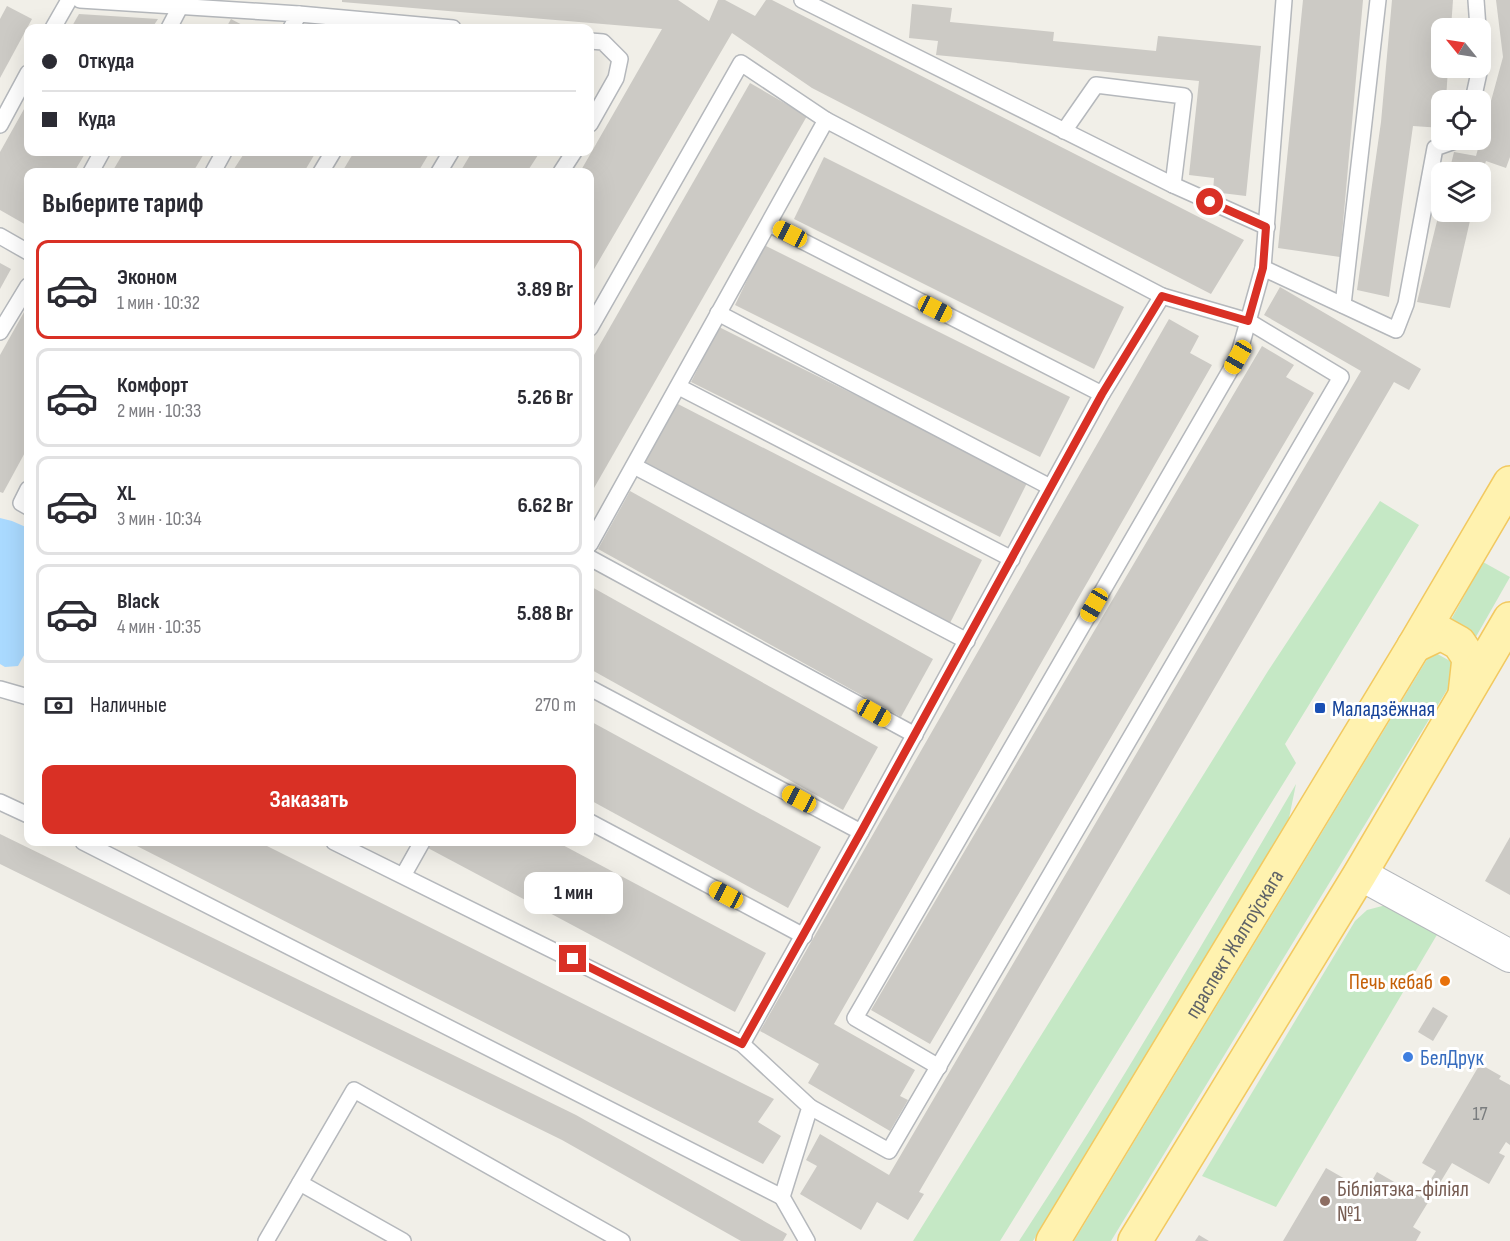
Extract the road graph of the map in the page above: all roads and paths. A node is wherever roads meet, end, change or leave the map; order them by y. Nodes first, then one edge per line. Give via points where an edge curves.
1 (69, 0) edge
2 (80, 0) edge
3 (802, 0) edge
4 (1284, 0) edge
5 (1378, 0) edge
6 (1476, 0) edge
7 (180, 7) junction
8 (299, 15) junction
9 (1477, 18) edge
10 (55, 24) edge
11 (171, 24) edge
12 (293, 24) edge
13 (386, 24) edge
14 (594, 41) edge
15 (24, 80) edge
16 (594, 117) edge
17 (826, 120) junction
18 (0, 125) edge
19 (1064, 131) junction
20 (1435, 150) edge
21 (1173, 185) junction
22 (769, 224) junction
23 (1266, 227) junction
24 (0, 236) edge
25 (24, 250) edge
26 (1263, 268) junction
27 (24, 293) edge
28 (1162, 296) junction
29 (1343, 305) junction
30 (718, 314) junction
31 (594, 321) edge
32 (1248, 321) junction
33 (0, 332) edge
34 (679, 387) junction
35 (1102, 394) junction
36 (634, 466) junction
37 (1510, 483) edge
38 (1050, 487) junction
39 (594, 537) edge
40 (1012, 559) junction
41 (594, 560) edge
42 (1510, 619) edge
43 (967, 641) junction
44 (1414, 646) junction
45 (0, 689) edge
46 (594, 690) edge
47 (24, 692) edge
48 (1465, 696) junction
49 (915, 735) junction
50 (0, 802) edge
51 (24, 813) edge
52 (594, 824) edge
53 (861, 832) junction
54 (91, 846) edge
55 (343, 846) edge
56 (420, 846) edge
57 (404, 874) junction
58 (1360, 874) junction
59 (804, 936) junction
60 (1510, 956) edge
61 (742, 1044) junction
62 (939, 1067) junction
63 (810, 1107) junction
64 (300, 1183) junction
65 (782, 1197) junction
66 (266, 1241) edge
67 (403, 1241) edge
68 (622, 1241) edge
69 (807, 1241) edge
70 (1053, 1241) edge
71 (1135, 1241) edge

1 - 10 lane
2 - 7 lane
3 - 19 lane
4 - 23 lane
5 - 29 lane
6 - 9 lane
7 - 8 lane
7 - 11 lane
8 - 12 lane
8 - 13 lane
14 - 16 lane via 603,42 620,58 616,78
15 - 18 lane
17 - 22 lane
17 - 28 lane
17 - 31 lane via 741,63
19 - 21 lane
19 - 21 lane via 1096,85 1184,96
20 - 29 lane via 1406,304 1396,330
21 - 23 lane
22 - 30 lane
22 - 35 lane
23 - 26 lane
24 - 25 lane
26 - 29 lane
26 - 32 lane
27 - 33 lane
28 - 32 lane
28 - 35 lane
30 - 34 lane
30 - 38 lane
32 - 62 lane via 1238,357 855,1018
32 - 62 lane via 1341,377
34 - 36 lane
34 - 40 lane
35 - 38 lane
36 - 39 lane
36 - 43 lane
37 - 44 main road, праспект Жалтоўскага
38 - 40 lane
40 - 43 lane
41 - 49 lane
42 - 48 main road
43 - 49 lane
44 - 48 main road via 1441,633 1459,643 1469,658
44 - 70 main road, праспект Жалтоўскага
45 - 47 lane
46 - 53 lane
48 - 58 main road
49 - 53 lane
50 - 51 lane
52 - 59 lane
53 - 59 lane
54 - 65 lane
55 - 57 lane
56 - 57 lane
57 - 61 lane
58 - 60 street
58 - 71 main road
59 - 61 lane
61 - 63 lane
62 - 63 lane via 890,1151
63 - 65 lane
64 - 66 lane
64 - 67 lane
64 - 68 lane via 354,1090
65 - 69 lane

